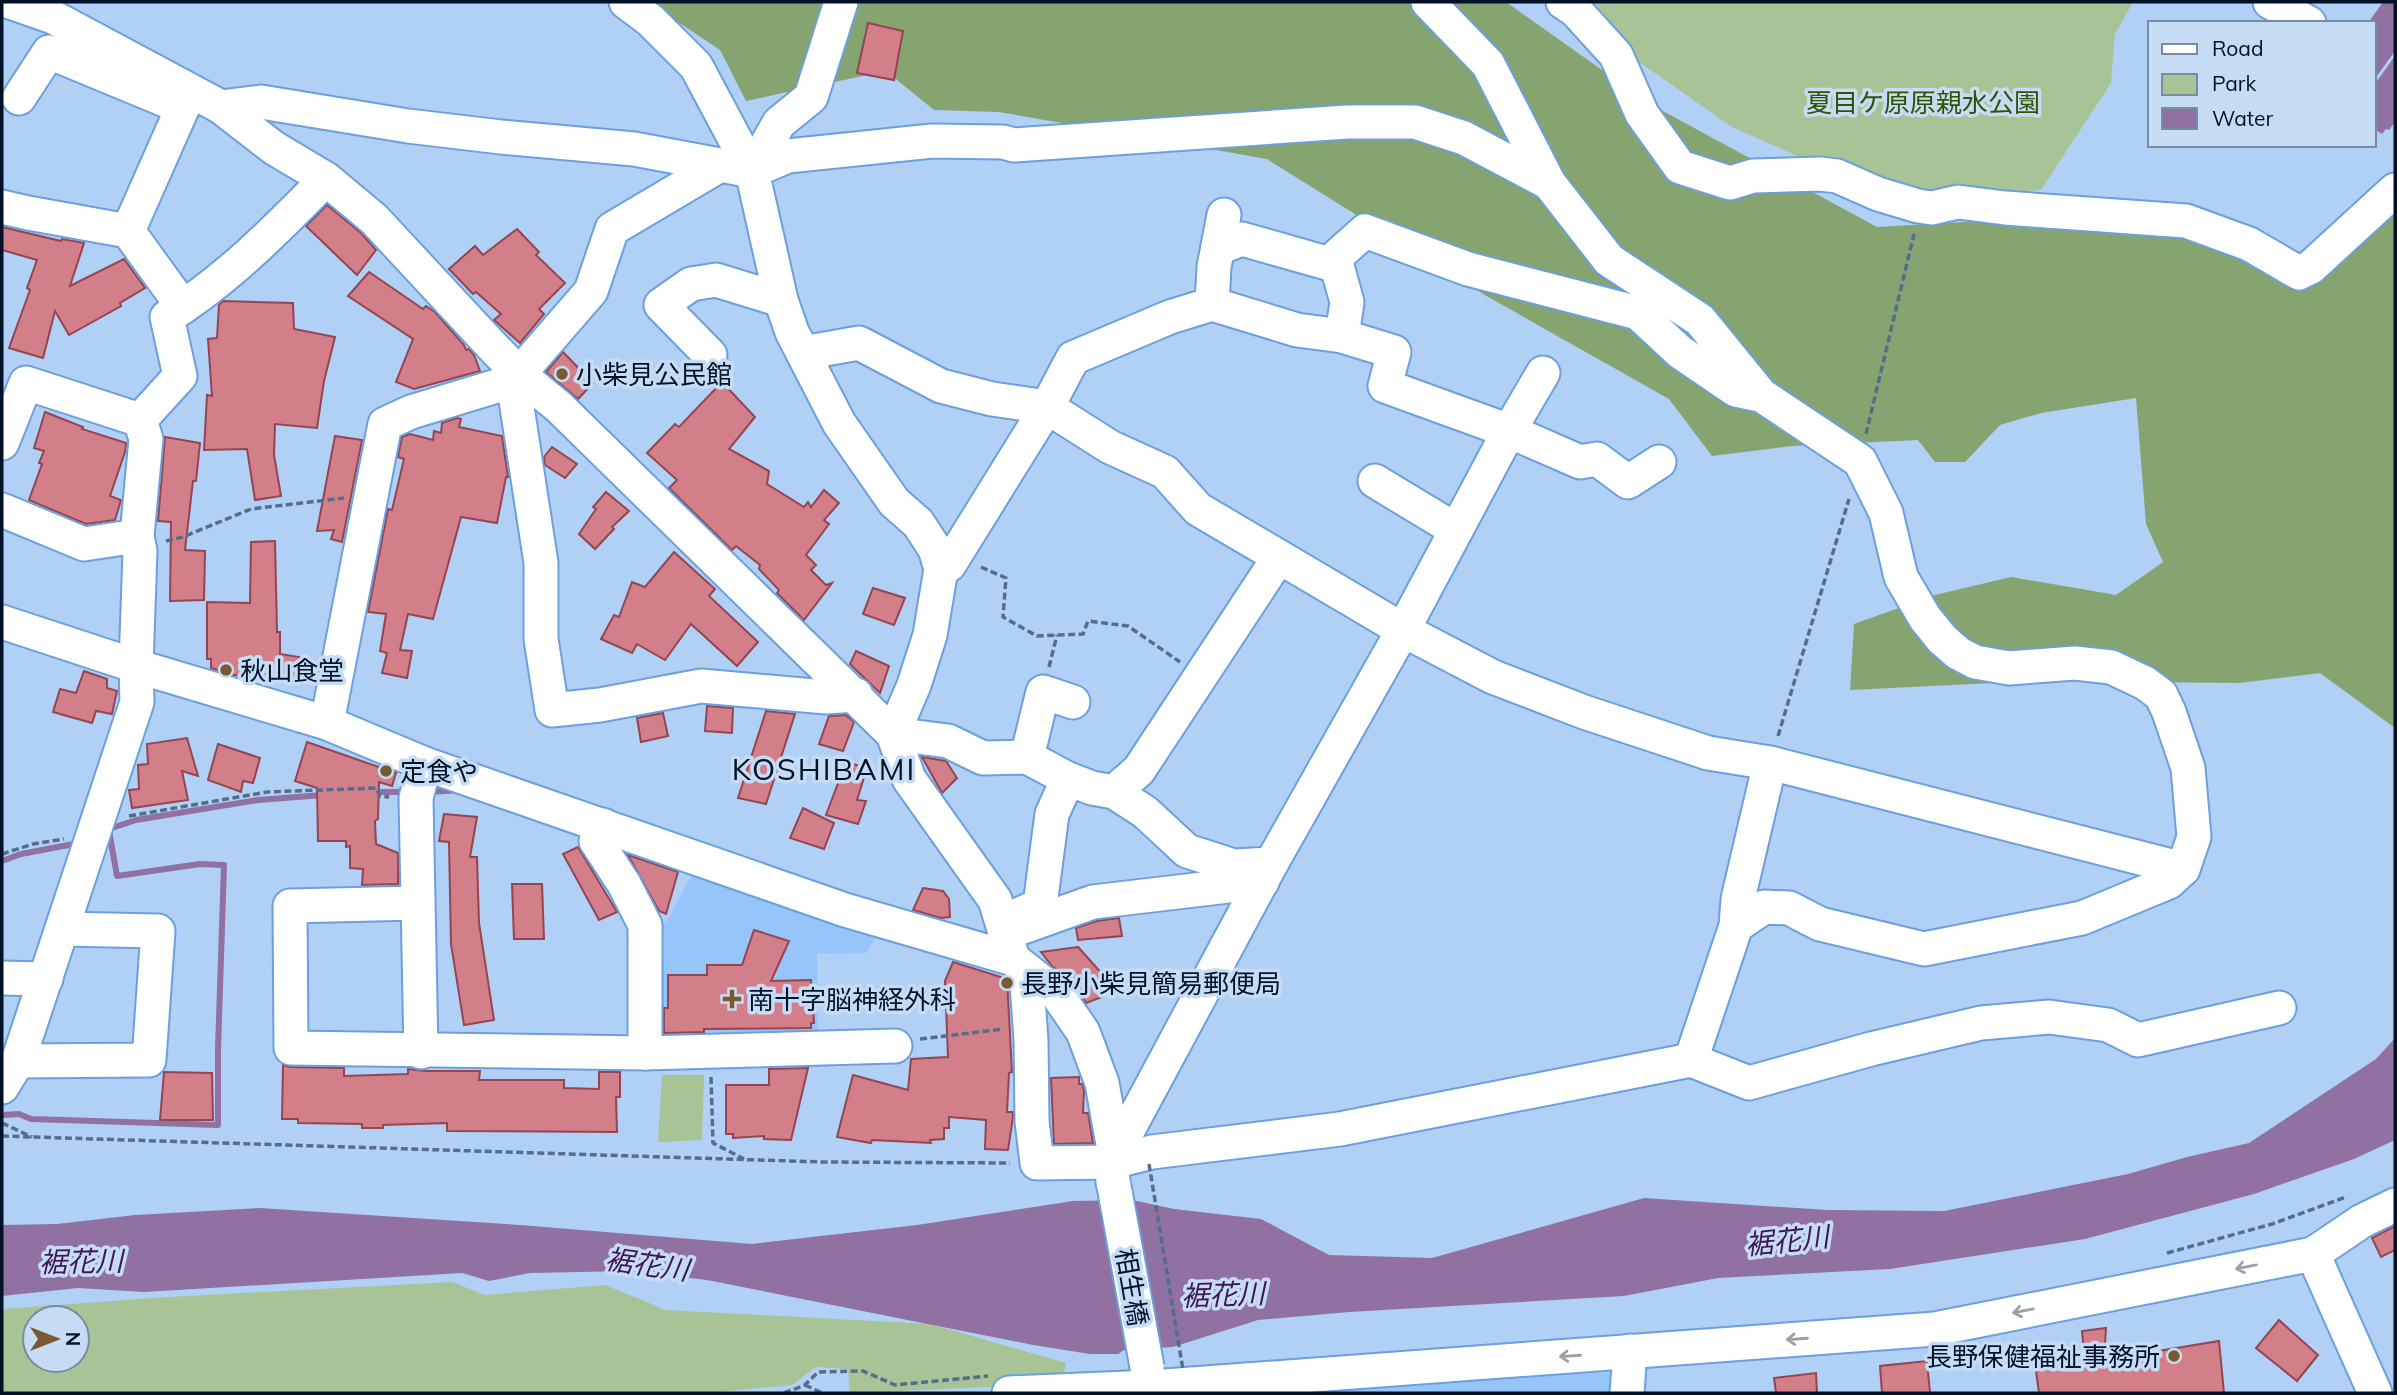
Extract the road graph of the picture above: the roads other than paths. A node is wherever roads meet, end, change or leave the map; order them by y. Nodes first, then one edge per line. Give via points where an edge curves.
1 (10, 2) edge
2 (626, 2) edge
3 (841, 2) edge
4 (1428, 2) edge
5 (1563, 2) edge
6 (2270, 2) edge
7 (2305, 21) edge
8 (19, 98) dead end
9 (186, 99) junction
10 (220, 107) junction
11 (736, 168) junction
12 (326, 179) junction
13 (1549, 183) junction
14 (2395, 190) edge
15 (2, 206) edge
16 (1224, 215) dead end
17 (128, 231) junction
18 (1219, 248) junction
19 (1337, 266) junction
20 (781, 300) junction
21 (1212, 304) junction
22 (183, 307) junction
23 (1342, 336) junction
24 (803, 354) junction
25 (710, 355) dead end
26 (1543, 373) dead end
27 (516, 378) junction
28 (1761, 395) junction
29 (1047, 407) junction
30 (140, 421) junction
31 (1509, 431) junction
32 (2, 443) edge
33 (1659, 462) dead end
34 (1375, 481) dead end
35 (2, 510) edge
36 (1456, 530) junction
37 (138, 541) junction
38 (1279, 557) junction
39 (948, 563) junction
40 (2, 622) edge
41 (1403, 630) junction
42 (136, 666) junction
43 (856, 695) junction
44 (1058, 697) road end
45 (327, 723) junction
46 (893, 734) junction
47 (1027, 757) junction
48 (1770, 763) junction
49 (425, 764) junction
50 (1068, 779) junction
51 (1114, 792) junction
52 (603, 825) junction
53 (2183, 869) junction
54 (1266, 873) junction
55 (417, 902) junction
56 (1736, 926) junction
57 (62, 929) junction
58 (1015, 950) junction
59 (2, 978) edge
60 (46, 979) junction
61 (2279, 1008) dead end
62 (895, 1046) road end
63 (421, 1052) junction
64 (645, 1053) junction
65 (1691, 1060) junction
66 (10, 1074) edge
67 (1113, 1166) junction
68 (2395, 1205) edge
69 (2313, 1254) junction
70 (1630, 1351) junction
71 (1150, 1383) edge
72 (1009, 1393) edge
73 (1627, 1393) edge
74 (2375, 1393) edge

1 - 9 street via 53,18
2 - 11 street via 696,66
3 - 11 street via 811,97
4 - 13 street via 1488,64
5 - 14 street via 1616,54 1642,114 1680,167 1730,183 1754,176 1820,174 1931,208 1958,202 2186,221 2249,244 2299,273
6 - 7 street
8 - 9 street via 49,52
9 - 10 street
9 - 17 street
10 - 11 street via 261,102 408,126 634,149
10 - 12 street via 274,148
11 - 13 street via 788,156 932,141 1014,145 1347,122 1415,122 1464,138
11 - 20 street
11 - 27 street via 612,229 591,291
12 - 22 street via 268,237
12 - 27 street via 374,219
13 - 28 street via 1609,260 1700,320
15 - 17 street
16 - 18 street
17 - 22 street
18 - 19 street via 1242,239
18 - 21 street
19 - 23 street via 1347,302
19 - 28 street via 1338,255 1365,231 1468,269 1638,313 1680,352 1736,390
20 - 24 street
20 - 25 street via 716,280 691,284 661,305
21 - 23 street via 1297,330
21 - 29 street via 1073,358
22 - 30 street via 167,317 180,376
23 - 31 street via 1394,352 1385,386
24 - 29 street via 859,343 941,386
24 - 39 street via 839,423 894,502 918,523
26 - 31 street
27 - 43 street via 558,407
27 - 43 street via 541,563 541,639 552,710 701,686 826,697
27 - 45 street via 385,424
28 - 53 street via 1860,461 1886,513 1901,577 1925,618 1958,653 1975,662 2009,668 2075,663 2111,667 2161,695 2188,768 2194,837
29 - 38 street via 1110,447 1165,472 1198,509
29 - 39 street
30 - 32 street via 26,383
30 - 37 street via 146,439
31 - 33 street via 1580,462 1598,459 1628,482
31 - 36 street
34 - 36 street
35 - 37 street via 84,544
36 - 41 street
37 - 42 street
38 - 41 street
38 - 51 street via 1139,770
39 - 46 street via 914,685
40 - 42 street
41 - 48 street via 1493,677 1584,712 1707,753
41 - 54 street
42 - 45 street
42 - 57 street via 137,702
43 - 46 street
44 - 47 street
45 - 49 street
46 - 47 street via 948,741 983,758
46 - 58 street via 909,779 995,900
47 - 50 street
48 - 53 street
48 - 56 street via 1738,899
49 - 52 street
49 - 55 street via 416,798
50 - 51 street
50 - 58 street via 1052,814 1040,905 1020,914
51 - 54 street via 1145,812 1187,851
52 - 58 street via 845,910
52 - 64 street via 596,841 645,925
53 - 56 street via 2169,882 2082,918 1924,949 1820,923 1789,908 1764,907
54 - 58 street via 1093,902
54 - 67 street
55 - 63 street
55 - 63 street via 290,906 291,1048
56 - 65 street
57 - 60 street
57 - 66 street via 158,930 149,1060
58 - 67 street, 相生橋 via 1057,994 1083,1032 1102,1083
58 - 67 street via 1030,1027 1037,1163
59 - 60 street
60 - 66 street
61 - 65 street via 2138,1040 2108,1025 2049,1017 1981,1023 1749,1083
62 - 64 street
63 - 64 street
65 - 67 street via 1340,1129 1152,1152
67 - 71 street, 相生橋, bridge
68 - 69 street
69 -> 70 street via 1935,1329
69 - 74 street
70 -> 71 street
70 - 73 street
71 - 72 street

